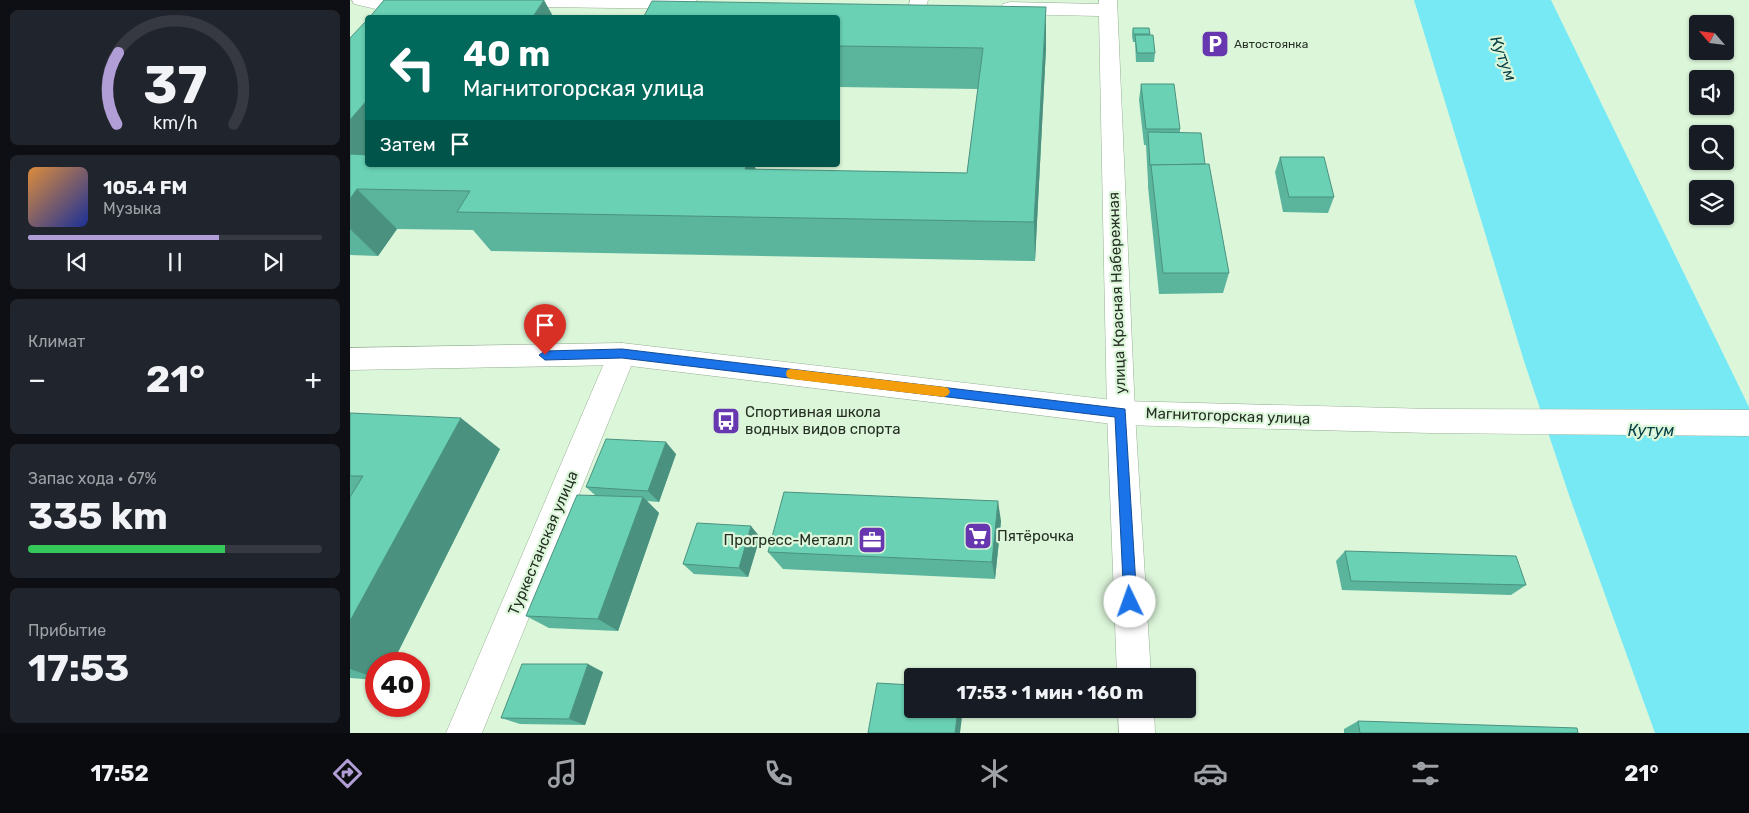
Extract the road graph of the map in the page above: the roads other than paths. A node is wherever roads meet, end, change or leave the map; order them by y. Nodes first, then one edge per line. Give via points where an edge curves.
1 (361, 0) edge
2 (429, 0) edge
3 (466, 0) edge
4 (709, 4) edge
5 (925, 4) edge
6 (1108, 5) edge
7 (898, 6) edge
8 (994, 8) edge
9 (655, 10) edge
10 (384, 12) edge
11 (622, 354) junction
12 (351, 361) edge
13 (1121, 413) junction
14 (1749, 423) edge
15 (1134, 668) edge
16 (1136, 718) edge
17 (464, 733) edge
18 (1137, 733) edge

1 - 10 street
2 - 10 street
3 - 9 street
4 - 9 street
5 - 7 street
6 - 8 street
6 - 13 street, улица Красная Набережная
11 - 12 street, Магнитогорская улица
11 - 13 street, Магнитогорская улица
11 - 17 street, Туркестанская улица
13 - 14 street, Магнитогорская улица via 1431,421
13 - 15 street, улица Красная Набережная
16 - 18 street

